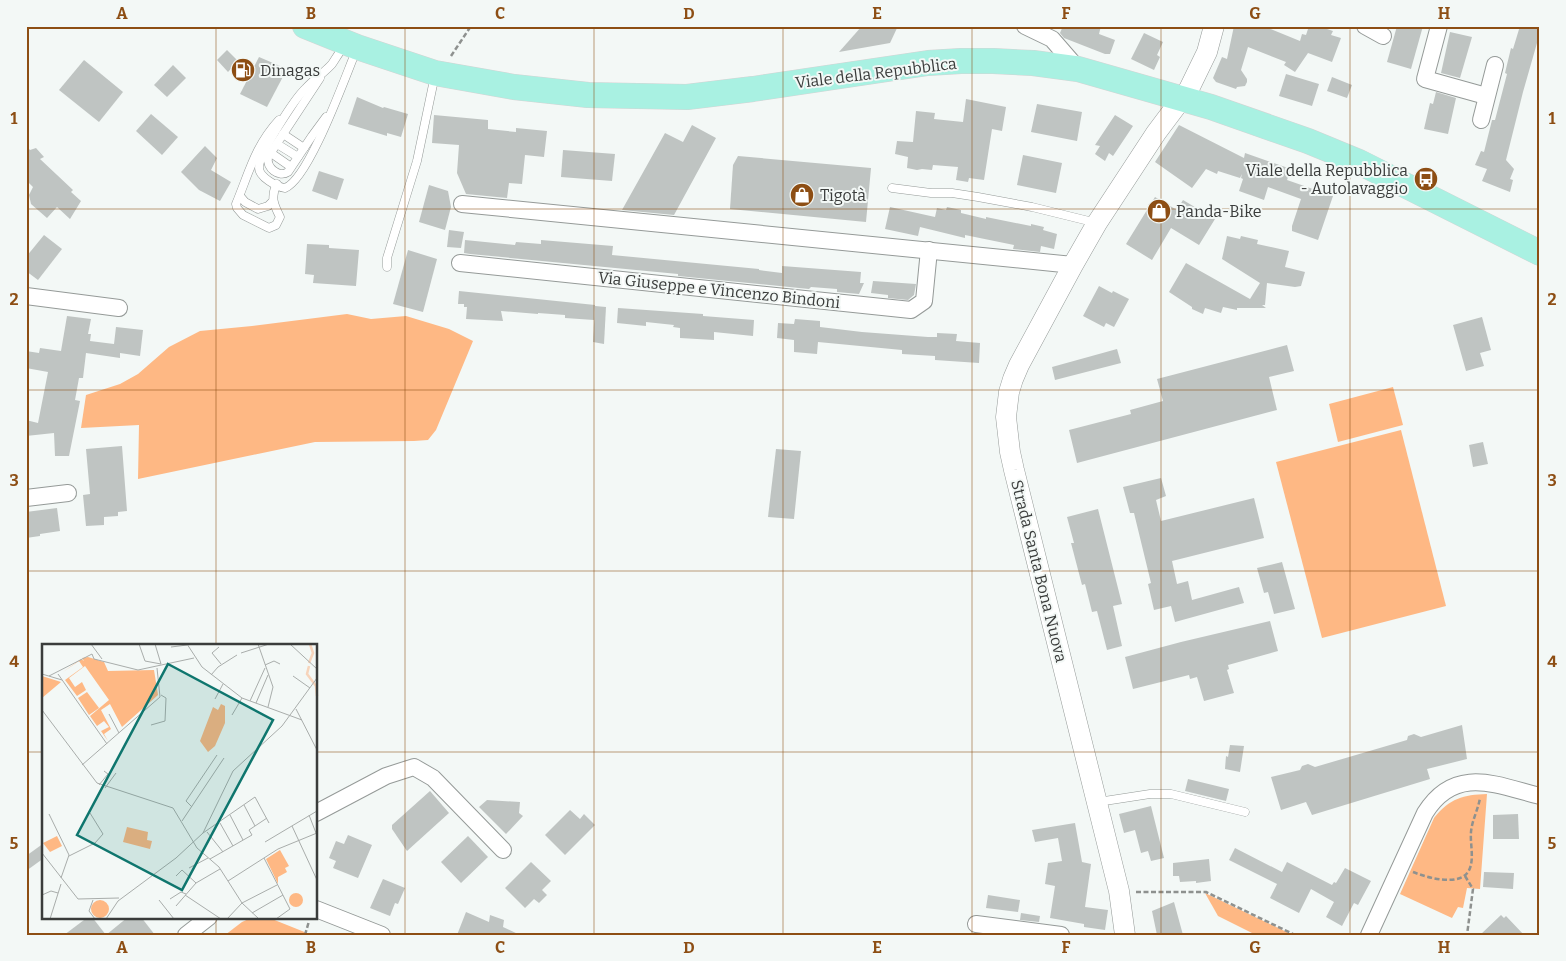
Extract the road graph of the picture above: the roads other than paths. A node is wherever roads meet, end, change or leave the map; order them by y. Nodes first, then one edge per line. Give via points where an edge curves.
1 (305, 26) edge
2 (1025, 26) edge
3 (1214, 26) edge
4 (1365, 26) edge
5 (1439, 26) edge
6 (1054, 33) edge
7 (1383, 36) dead end
8 (351, 45) junction
9 (1494, 65) dead end
10 (442, 67) junction
11 (1078, 69) junction
12 (326, 70) junction
13 (1486, 96) junction
14 (1182, 98) junction
15 (292, 106) junction
16 (332, 110) junction
17 (1481, 120) dead end
18 (283, 134) junction
19 (277, 144) junction
20 (304, 148) junction
21 (271, 153) junction
22 (298, 157) junction
23 (292, 167) junction
24 (277, 184) junction
25 (892, 188) dead end
26 (240, 196) junction
27 (273, 200) junction
28 (462, 204) dead end
29 (1097, 223) junction
30 (930, 250) junction
31 (1540, 253) edge
32 (460, 263) dead end
33 (1073, 265) junction
34 (387, 267) dead end
35 (26, 296) edge
36 (119, 308) dead end
37 (68, 493) dead end
38 (26, 498) edge
39 (1540, 796) edge
40 (1098, 802) junction
41 (318, 812) edge
42 (1245, 812) dead end
43 (503, 850) dead end
44 (318, 910) edge
45 (208, 918) edge
46 (976, 924) dead end
47 (186, 935) edge
48 (382, 935) edge
49 (1061, 935) edge
50 (1125, 935) edge
51 (1369, 935) edge

1 - 8 main road, Viale della Repubblica
2 - 6 street
3 - 14 street, Strada Santa Bona Nuova via 1207,52
4 - 7 street
5 - 13 street via 1425,78
6 - 11 street
8 - 10 main road, Viale della Repubblica
8 - 12 lane
8 - 16 lane
9 - 13 street
10 - 11 main road, Viale della Repubblica via 514,87 579,94 687,97 928,63 992,61
10 - 34 lane
11 - 14 main road, Viale della Repubblica
12 - 15 lane via 305,88
12 - 18 lane
13 - 17 street
14 - 29 street, Strada Santa Bona Nuova
14 - 31 main road, Viale della Repubblica via 1359,162
15 - 24 lane via 259,164 260,172
15 - 26 lane via 260,145
16 - 20 lane
16 - 24 lane via 318,144 293,184 285,188
18 - 19 lane
18 - 20 lane
19 - 21 lane
19 - 22 lane
20 - 22 lane
21 - 23 lane
21 - 23 lane via 268,166 281,174
22 - 23 lane
24 - 27 lane
25 - 29 lane via 978,197
26 - 27 lane via 258,209 268,206
26 - 27 lane via 236,204 240,212 269,228 276,225 280,217
28 - 30 street
29 - 33 street, Strada Santa Bona Nuova
30 - 32 street, Via Giuseppe e Vincenzo Bindoni via 924,301 911,310
30 - 33 street
33 - 40 street, Strada Santa Bona Nuova via 1016,372 1006,417 1014,470
35 - 36 street
37 - 38 street
39 - 51 street via 1480,782 1457,784 1439,794 1426,813
40 - 42 lane via 1171,794
40 - 50 street, Strada Santa Bona Nuova via 1119,891
41 - 43 street via 386,776 414,767 433,778
44 - 48 street
45 - 47 street
46 - 49 street

